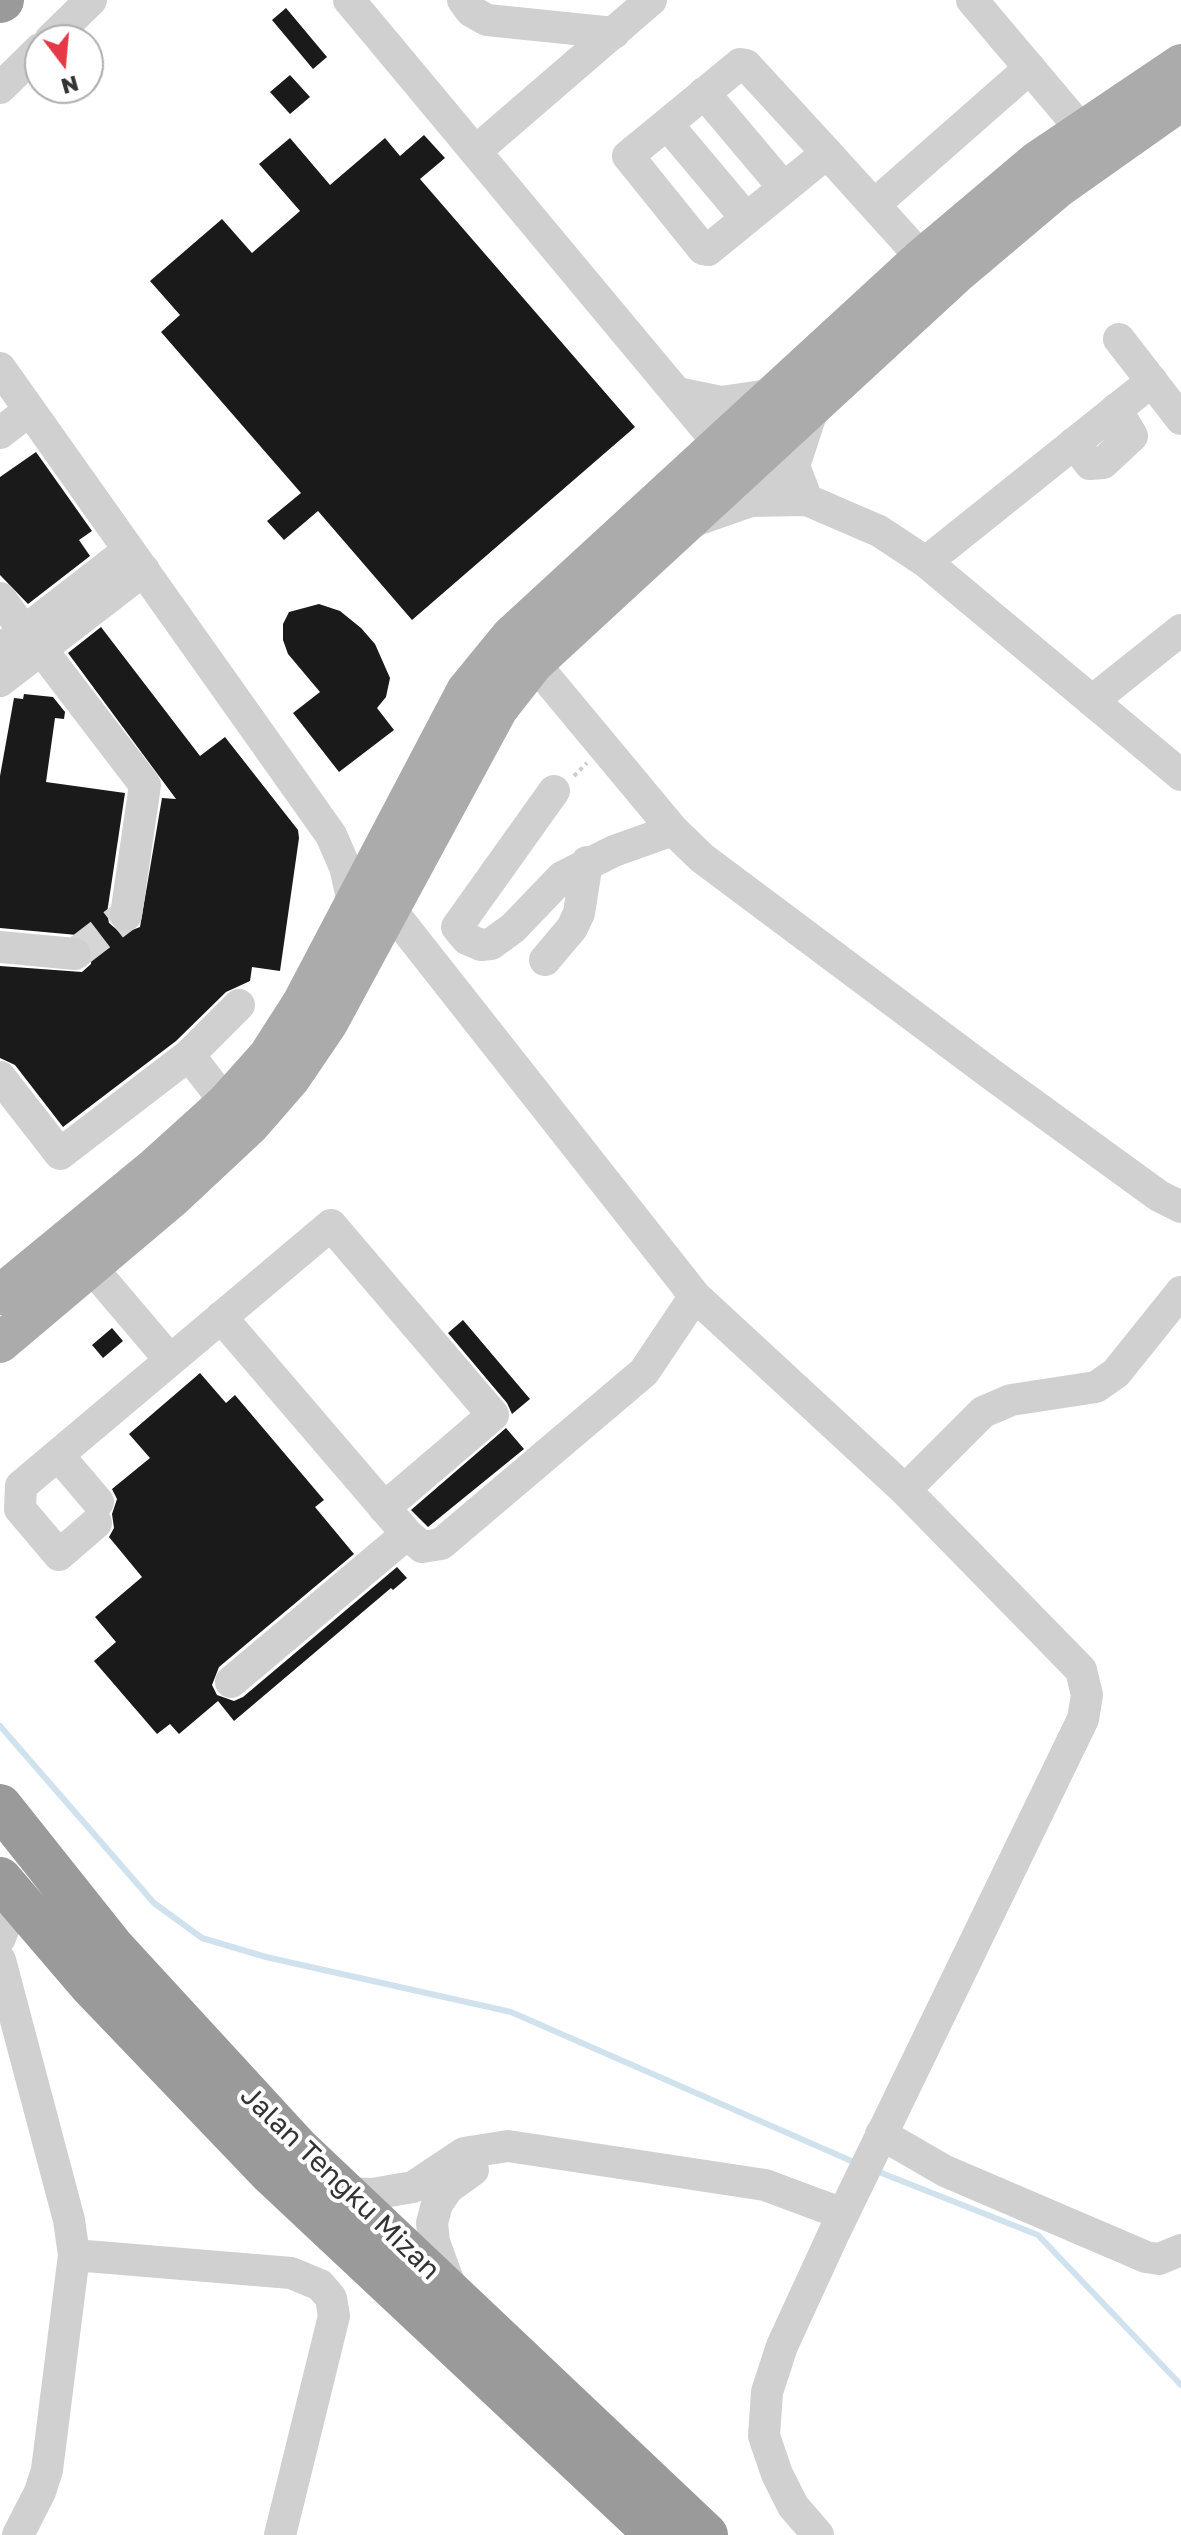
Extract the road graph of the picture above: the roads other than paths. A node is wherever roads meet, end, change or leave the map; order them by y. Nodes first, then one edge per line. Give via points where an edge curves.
1 (91, 0) edge
2 (349, 0) edge
3 (463, 0) edge
4 (651, 0) edge
5 (986, 5) edge
6 (66, 24) edge
7 (614, 33) junction
8 (1181, 64) edge
9 (24, 65) edge
10 (1030, 68) junction
11 (0, 88) edge
12 (704, 93) junction
13 (1181, 101) edge
14 (667, 124) junction
15 (1081, 129) junction
16 (477, 150) junction
17 (827, 153) junction
18 (784, 188) junction
19 (874, 205) junction
20 (746, 218) junction
21 (922, 258) junction
22 (1119, 339) dead end
23 (0, 368) edge
24 (1152, 381) junction
25 (677, 393) junction
26 (776, 394) junction
27 (815, 403) junction
28 (30, 410) junction
29 (1181, 419) edge
30 (0, 433) edge
31 (733, 455) junction
32 (680, 482) junction
33 (807, 500) junction
34 (679, 529) junction
35 (136, 560) junction
36 (926, 562) junction
37 (0, 598) edge
38 (1181, 630) edge
39 (22, 643) edge
40 (534, 663) junction
41 (0, 681) edge
42 (1092, 701) junction
43 (1181, 775) edge
44 (554, 791) road end
45 (673, 830) junction
46 (587, 862) junction
47 (372, 905) junction
48 (126, 915) tunnel mouth
49 (457, 927) junction
50 (0, 947) edge
51 (75, 954) tunnel mouth
52 (545, 960) dead end
53 (432, 963) junction
54 (239, 1005) dead end
55 (189, 1055) junction
56 (0, 1077) edge
57 (226, 1103) junction
58 (1181, 1207) edge
59 (91, 1267) junction
60 (1181, 1292) edge
61 (0, 1295) edge
62 (695, 1296) junction
63 (221, 1317) junction
64 (0, 1343) edge
65 (170, 1360) junction
66 (58, 1455) junction
67 (905, 1490) junction
68 (384, 1508) junction
69 (407, 1534) junction
70 (231, 1682) dead end
71 (0, 1806) edge
72 (7, 1889) edge
73 (0, 1938) edge
74 (0, 1960) edge
75 (880, 2138) junction
76 (345, 2193) junction
77 (839, 2223) junction
78 (1181, 2250) edge
79 (74, 2255) junction
80 (453, 2294) junction
81 (18, 2535) edge
82 (280, 2535) edge
83 (657, 2535) edge
84 (706, 2535) edge
85 (818, 2535) edge

1 - 6 street
2 - 16 street
3 - 7 street via 487,20
4 - 7 street
5 - 10 street
7 - 16 street
8 - 15 main road
9 - 11 street
10 - 15 street
10 - 19 street
12 - 14 street
12 - 17 street via 740,64 746,65
12 - 18 street
13 - 27 main road via 1058,188
14 - 20 street
14 - 20 street via 628,161 703,249
15 - 21 main road
16 - 25 street
17 - 18 street
17 - 19 street
18 - 20 street
19 - 21 street
21 - 26 main road
22 - 24 street
23 - 28 street
24 - 29 street
24 - 36 street via 1116,409 1132,436 1103,463 1090,464 1074,443
25 - 26 street via 721,402
25 - 31 street
25 - 32 street via 687,446
26 - 31 main road
27 - 31 main road
27 - 33 street via 794,466
28 - 30 street
28 - 35 street
31 - 32 main road
31 - 33 street
31 - 34 main road
32 - 47 main road via 481,669 466,691
33 - 34 street via 751,501
33 - 36 street via 879,531
34 - 40 main road
35 - 39 street
35 - 47 street via 331,835 345,867
36 - 42 street
37 - 39 street
38 - 42 street
39 - 41 street
39 - 48 street via 145,785
40 - 45 street
40 - 47 main road via 498,709
42 - 43 street
44 - 49 street
45 - 46 street
45 - 58 street via 702,858 991,1074
46 - 49 street via 562,877 491,944 467,939
46 - 52 street via 579,913
47 - 53 street
47 - 57 main road via 268,1056
47 - 59 main road via 328,1023 290,1079 239,1135
49 - 53 street
50 - 51 street
53 - 62 street
54 - 55 street
55 - 56 street via 60,1154
55 - 57 street
57 - 61 main road
59 - 64 main road
59 - 65 street
60 - 67 street via 1116,1373 1096,1387 1011,1400 983,1412
62 - 67 street
62 - 69 street via 644,1372 441,1544 422,1547
63 - 65 street
63 - 68 street
63 - 68 street via 331,1225 493,1415
65 - 66 street
66 - 66 street via 21,1486 20,1509 59,1555 97,1512
67 - 75 street via 1081,1670 1087,1695 1083,1719
68 - 69 street
69 - 70 street
71 - 76 highway, Jalan Tengku Mizan via 113,1948
72 - 73 street
72 - 83 highway, Jalan Tengku Mizan via 271,2173
74 - 79 street
75 - 77 street
75 - 78 street via 1146,2257 1159,2259
76 - 77 street via 413,2187 464,2153 508,2146 765,2185
76 - 80 highway, Jalan Tengku Mizan
77 - 80 street via 759,2204 501,2162 482,2165 464,2174 437,2204 434,2242
77 - 85 street via 782,2346 767,2392 764,2436 793,2506
79 - 81 street via 47,2470
79 - 82 street via 291,2273 320,2285 331,2298 334,2316
80 - 84 highway, Jalan Tengku Mizan

